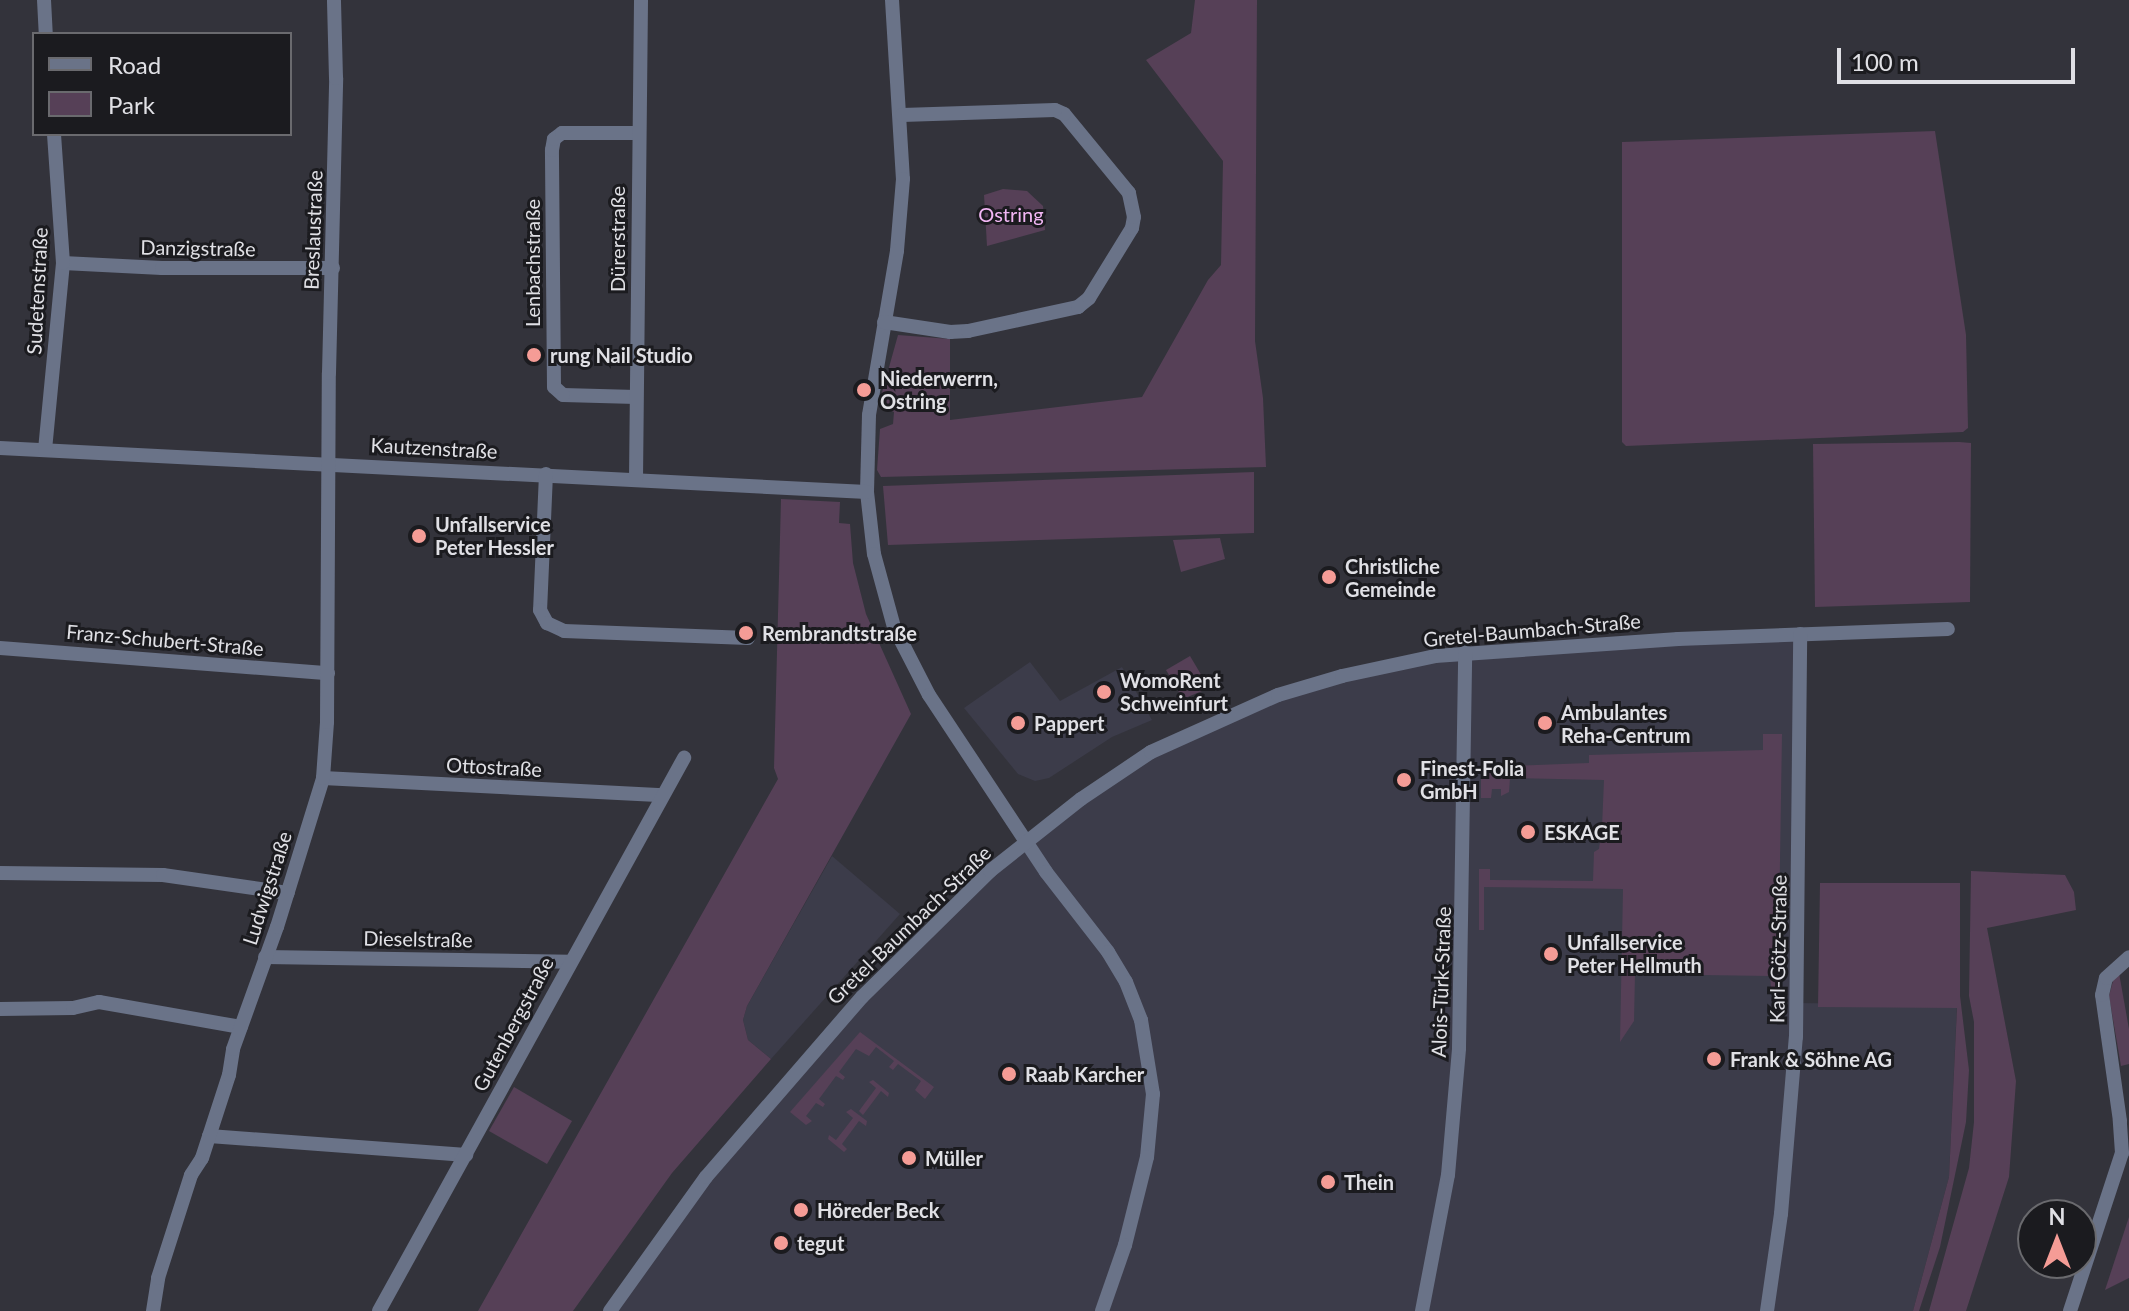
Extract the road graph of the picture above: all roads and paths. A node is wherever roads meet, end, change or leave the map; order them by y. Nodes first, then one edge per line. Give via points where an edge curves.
1 (44, 0) edge
2 (334, 0) edge
3 (641, 0) edge
4 (892, 0) edge
5 (46, 32) edge
6 (902, 115) junction
7 (638, 133) junction
8 (54, 136) edge
9 (63, 263) junction
10 (333, 268) junction
11 (884, 322) junction
12 (636, 397) junction
13 (0, 448) edge
14 (45, 450) junction
15 (330, 462) junction
16 (546, 474) junction
17 (636, 479) junction
18 (867, 492) junction
19 (1948, 629) dead end
20 (1800, 634) junction
21 (748, 638) dead end
22 (0, 648) edge
23 (1465, 652) junction
24 (328, 673) junction
25 (684, 758) dead end
26 (323, 778) junction
27 (663, 795) junction
28 (1026, 842) junction
29 (0, 873) edge
30 (288, 893) junction
31 (265, 957) junction
32 (2124, 960) edge
33 (570, 962) junction
34 (0, 1009) edge
35 (241, 1027) junction
36 (209, 1136) junction
37 (2125, 1154) edge
38 (466, 1155) junction
39 (153, 1311) edge
40 (379, 1311) edge
41 (610, 1311) edge
42 (1102, 1311) edge
43 (1422, 1311) edge
44 (1767, 1311) edge
45 (2070, 1311) edge

1 - 5 street
2 - 10 street, Breslaustraße
3 - 7 street, Dürerstraße
4 - 6 street
6 - 11 street via 902,217
6 - 11 street via 1055,110 1064,114 1129,193 1134,217 1089,298 1078,307 968,331
7 - 12 street, Dürerstraße
7 - 12 street, Lenbachstraße via 562,133 552,150 554,387 563,395
8 - 9 street, Sudetenstraße
9 - 10 street, Danzigstraße
9 - 14 street, Sudetenstraße
10 - 15 street, Breslaustraße
11 - 18 street via 869,415
12 - 17 street, Dürerstraße
13 - 14 street, Kautzenstraße
14 - 15 street, Kautzenstraße
15 - 16 street, Kautzenstraße
15 - 24 street, Ludwigstraße
16 - 17 street, Kautzenstraße
16 - 21 street via 540,610 547,623 564,631
17 - 18 street, Kautzenstraße
18 - 28 street via 875,559 894,627 929,695
19 - 20 street, Gretel-Baumbach-Straße
20 - 23 street, Gretel-Baumbach-Straße
20 - 44 street, Karl-Götz-Straße via 1796,1037
22 - 24 street, Franz-Schubert-Straße
23 - 28 street, Gretel-Baumbach-Straße via 1342,676 1234,713 1113,775
23 - 43 street, Alois-Türk-Straße via 1459,1061 1448,1175
24 - 26 street, Ludwigstraße
25 - 27 street, Gutenbergstraße
26 - 27 street, Ottostraße
26 - 30 street, Ludwigstraße
27 - 33 street, Gutenbergstraße
28 - 41 street, Gretel-Baumbach-Straße via 960,898 815,1049 706,1177
28 - 42 street via 1126,982 1149,1056 1153,1094 1147,1157
29 - 30 street via 163,875
30 - 31 street, Ludwigstraße
31 - 33 street, Dieselstraße
31 - 35 street, Ludwigstraße
32 - 37 street via 2106,978 2102,995
33 - 38 street, Gutenbergstraße
34 - 35 street via 73,1008 99,1002
35 - 36 street, Ludwigstraße
36 - 38 street
36 - 39 street, Ludwigstraße via 158,1278
37 - 45 street
38 - 40 street, Gutenbergstraße

